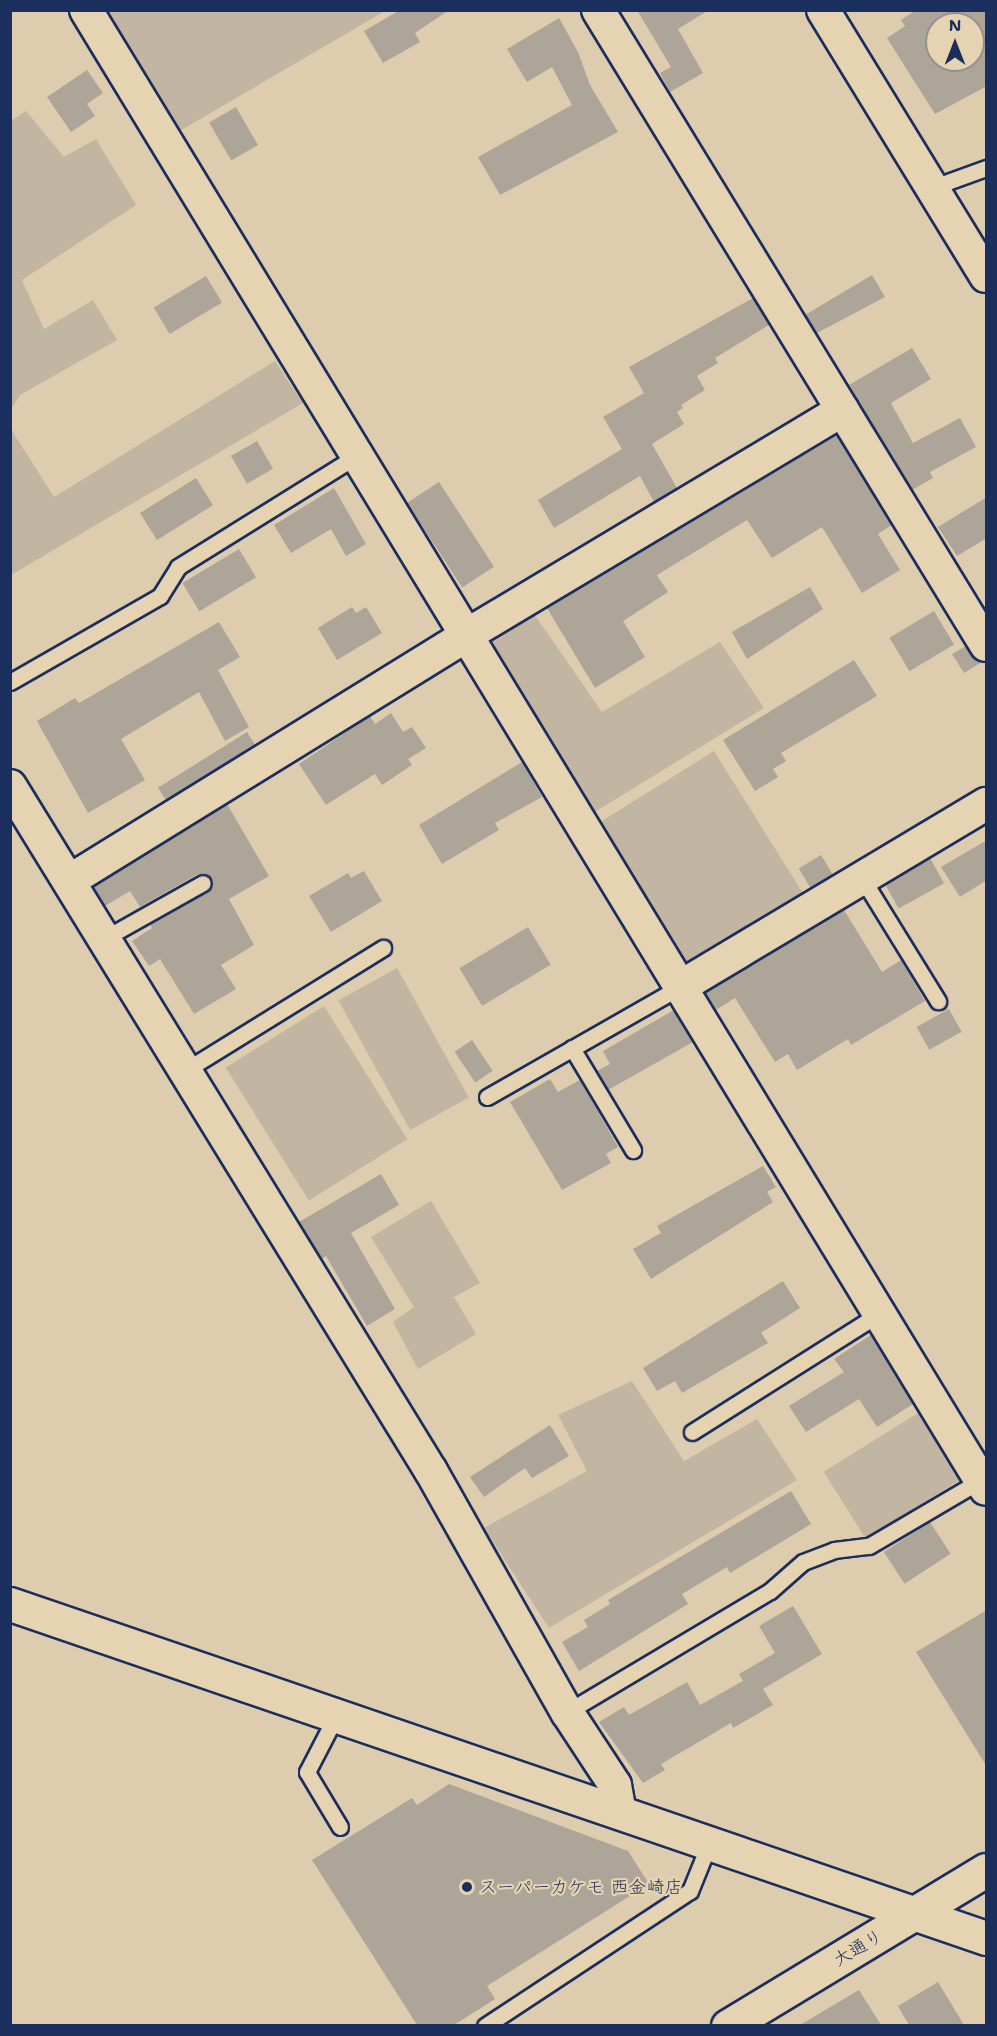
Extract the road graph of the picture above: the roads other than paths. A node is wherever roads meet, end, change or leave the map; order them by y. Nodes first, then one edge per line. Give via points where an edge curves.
1 (86, 10) edge
2 (598, 10) edge
3 (823, 10) edge
4 (987, 168) edge
5 (931, 188) junction
6 (987, 276) edge
7 (843, 410) junction
8 (356, 456) junction
9 (465, 636) junction
10 (987, 645) edge
11 (10, 682) edge
12 (10, 786) edge
13 (987, 804) edge
14 (862, 878) junction
15 (69, 881) junction
16 (203, 884) dead end
17 (105, 938) junction
18 (383, 948) dead end
19 (680, 987) junction
20 (938, 1001) dead end
21 (572, 1048) junction
22 (186, 1070) junction
23 (487, 1097) dead end
24 (633, 1150) dead end
25 (879, 1314) junction
26 (692, 1432) dead end
27 (984, 1484) edge
28 (10, 1604) edge
29 (567, 1712) junction
30 (336, 1716) junction
31 (620, 1814) junction
32 (340, 1827) dead end
33 (709, 1844) junction
34 (987, 1870) edge
35 (914, 1913) junction
36 (987, 1938) edge
37 (485, 2025) edge
38 (728, 2025) edge

1 - 8 street
2 - 7 street
3 - 5 street
4 - 5 lane
5 - 6 street
7 - 9 street
7 - 10 street
8 - 9 street
8 - 11 lane via 178,567 160,596
9 - 15 street
9 - 19 street
12 - 15 street
13 - 14 street
14 - 19 street
14 - 20 lane
15 - 17 street
16 - 17 lane
17 - 22 street
18 - 22 lane
19 - 21 lane
19 - 25 street
21 - 23 lane
21 - 24 lane
22 - 29 street via 431,1470
25 - 26 lane
25 - 27 street
27 - 29 lane via 869,1546 834,1550 802,1562 770,1591
28 - 30 street
29 - 31 street via 615,1785
30 - 31 street
30 - 32 lane via 307,1772
31 - 33 street
33 - 35 street
33 - 37 lane via 690,1891
34 - 35 street, 大通り
35 - 36 street
35 - 38 street, 大通り

